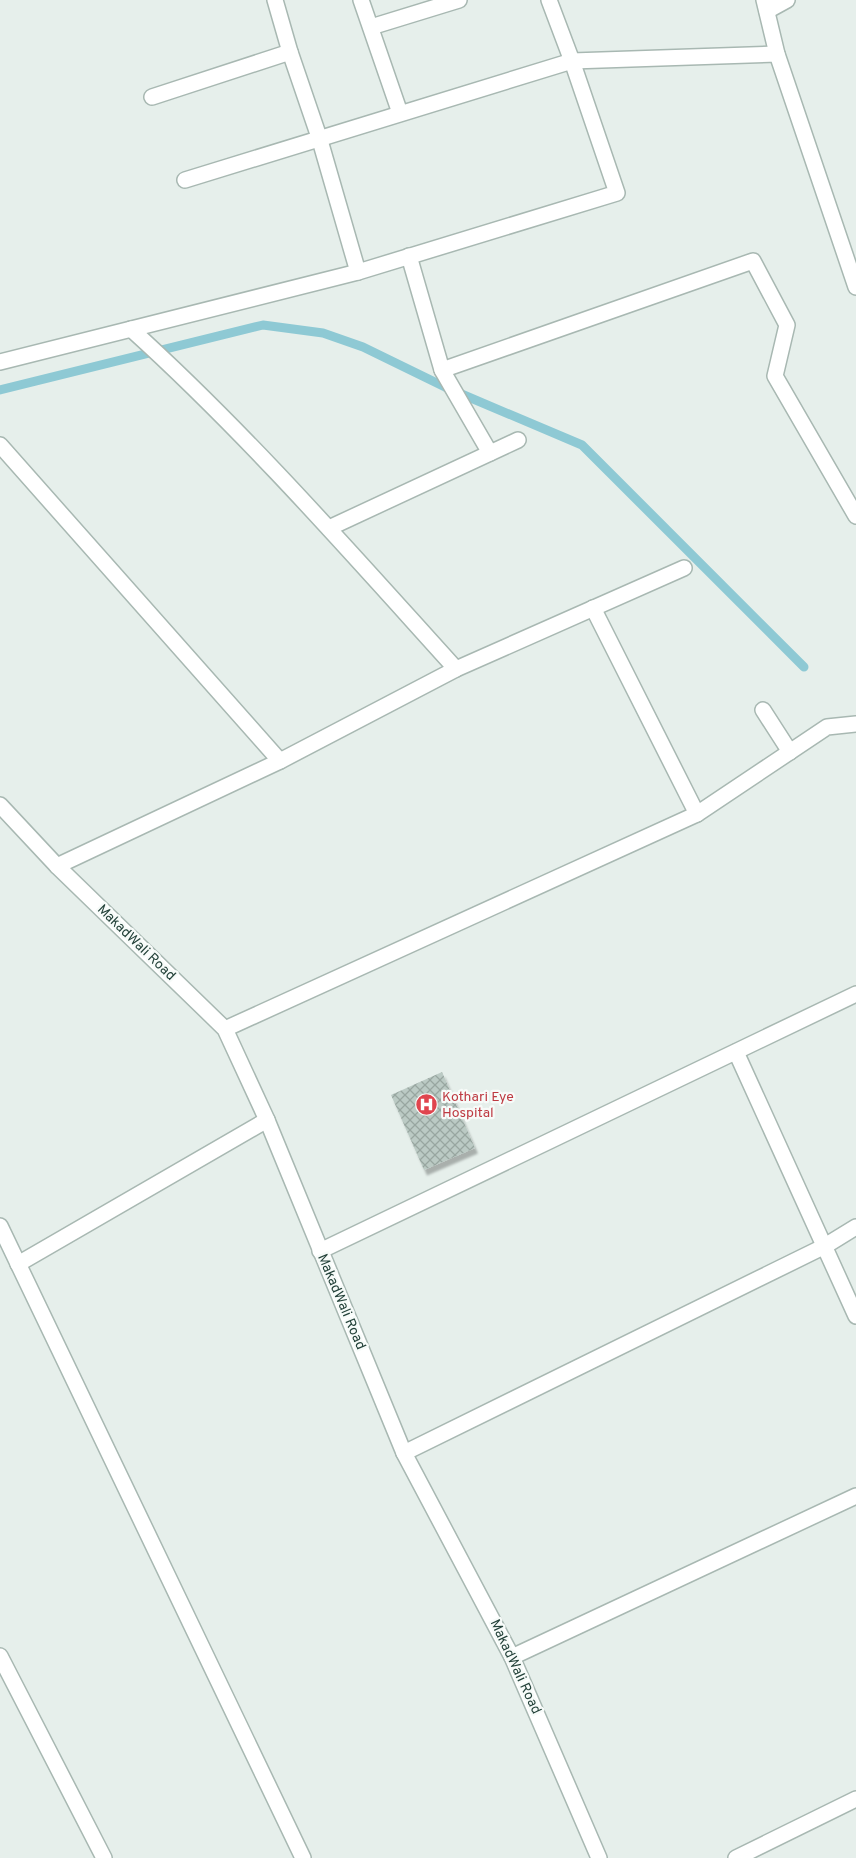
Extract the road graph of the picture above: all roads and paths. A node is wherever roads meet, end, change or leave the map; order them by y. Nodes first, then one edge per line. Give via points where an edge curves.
1 (275, 0) edge
2 (361, 0) edge
3 (459, 0) edge
4 (549, 0) edge
5 (788, 0) edge
6 (765, 6) edge
7 (371, 27) junction
8 (290, 52) junction
9 (777, 54) junction
10 (572, 61) junction
11 (152, 97) dead end
12 (400, 113) junction
13 (319, 137) junction
14 (185, 180) dead end
15 (409, 256) junction
16 (358, 272) junction
17 (856, 287) edge
18 (131, 329) junction
19 (0, 362) edge
20 (442, 370) junction
21 (518, 440) dead end
22 (0, 445) edge
23 (490, 453) junction
24 (856, 516) edge
25 (329, 528) junction
26 (684, 568) dead end
27 (594, 608) junction
28 (456, 669) junction
29 (763, 710) dead end
30 (856, 724) edge
31 (790, 752) junction
32 (280, 761) junction
33 (0, 805) edge
34 (697, 814) junction
35 (57, 866) junction
36 (856, 994) edge
37 (225, 1029) junction
38 (736, 1052) junction
39 (267, 1120) junction
40 (0, 1226) edge
41 (856, 1226) edge
42 (825, 1246) junction
43 (320, 1251) junction
44 (18, 1264) junction
45 (856, 1316) edge
46 (404, 1453) junction
47 (856, 1496) edge
48 (512, 1657) junction
49 (1, 1661) edge
50 (856, 1798) edge
51 (104, 1858) edge
52 (303, 1858) edge
53 (599, 1858) edge
54 (736, 1858) edge

1 - 8 street
2 - 7 street
3 - 7 street
4 - 10 street
5 - 6 street
6 - 9 street
7 - 12 street
8 - 11 street
8 - 13 street
9 - 10 street
9 - 17 street
10 - 12 street
10 - 15 street via 617,193
12 - 13 street
13 - 14 street
13 - 16 street
15 - 16 street
15 - 20 street
16 - 18 street
18 - 19 street
18 - 25 street via 176,370
20 - 23 street
20 - 24 street via 753,261 787,325 775,376
21 - 23 street
22 - 32 street
23 - 25 street
25 - 28 street
26 - 27 street
27 - 28 street
27 - 34 street
28 - 32 street
29 - 31 street
30 - 31 street via 827,727
31 - 34 street
32 - 35 street
33 - 35 street, MakadWali Road
34 - 37 street
35 - 37 street, MakadWali Road
36 - 38 street
37 - 39 street, MakadWali Road
38 - 42 street
38 - 43 street
39 - 43 street, MakadWali Road
39 - 44 street
40 - 44 street
41 - 42 street
42 - 45 street
42 - 46 street
43 - 46 street, MakadWali Road
44 - 52 street
46 - 48 street, MakadWali Road
47 - 48 street
48 - 53 street, MakadWali Road
49 - 51 street
50 - 54 street

